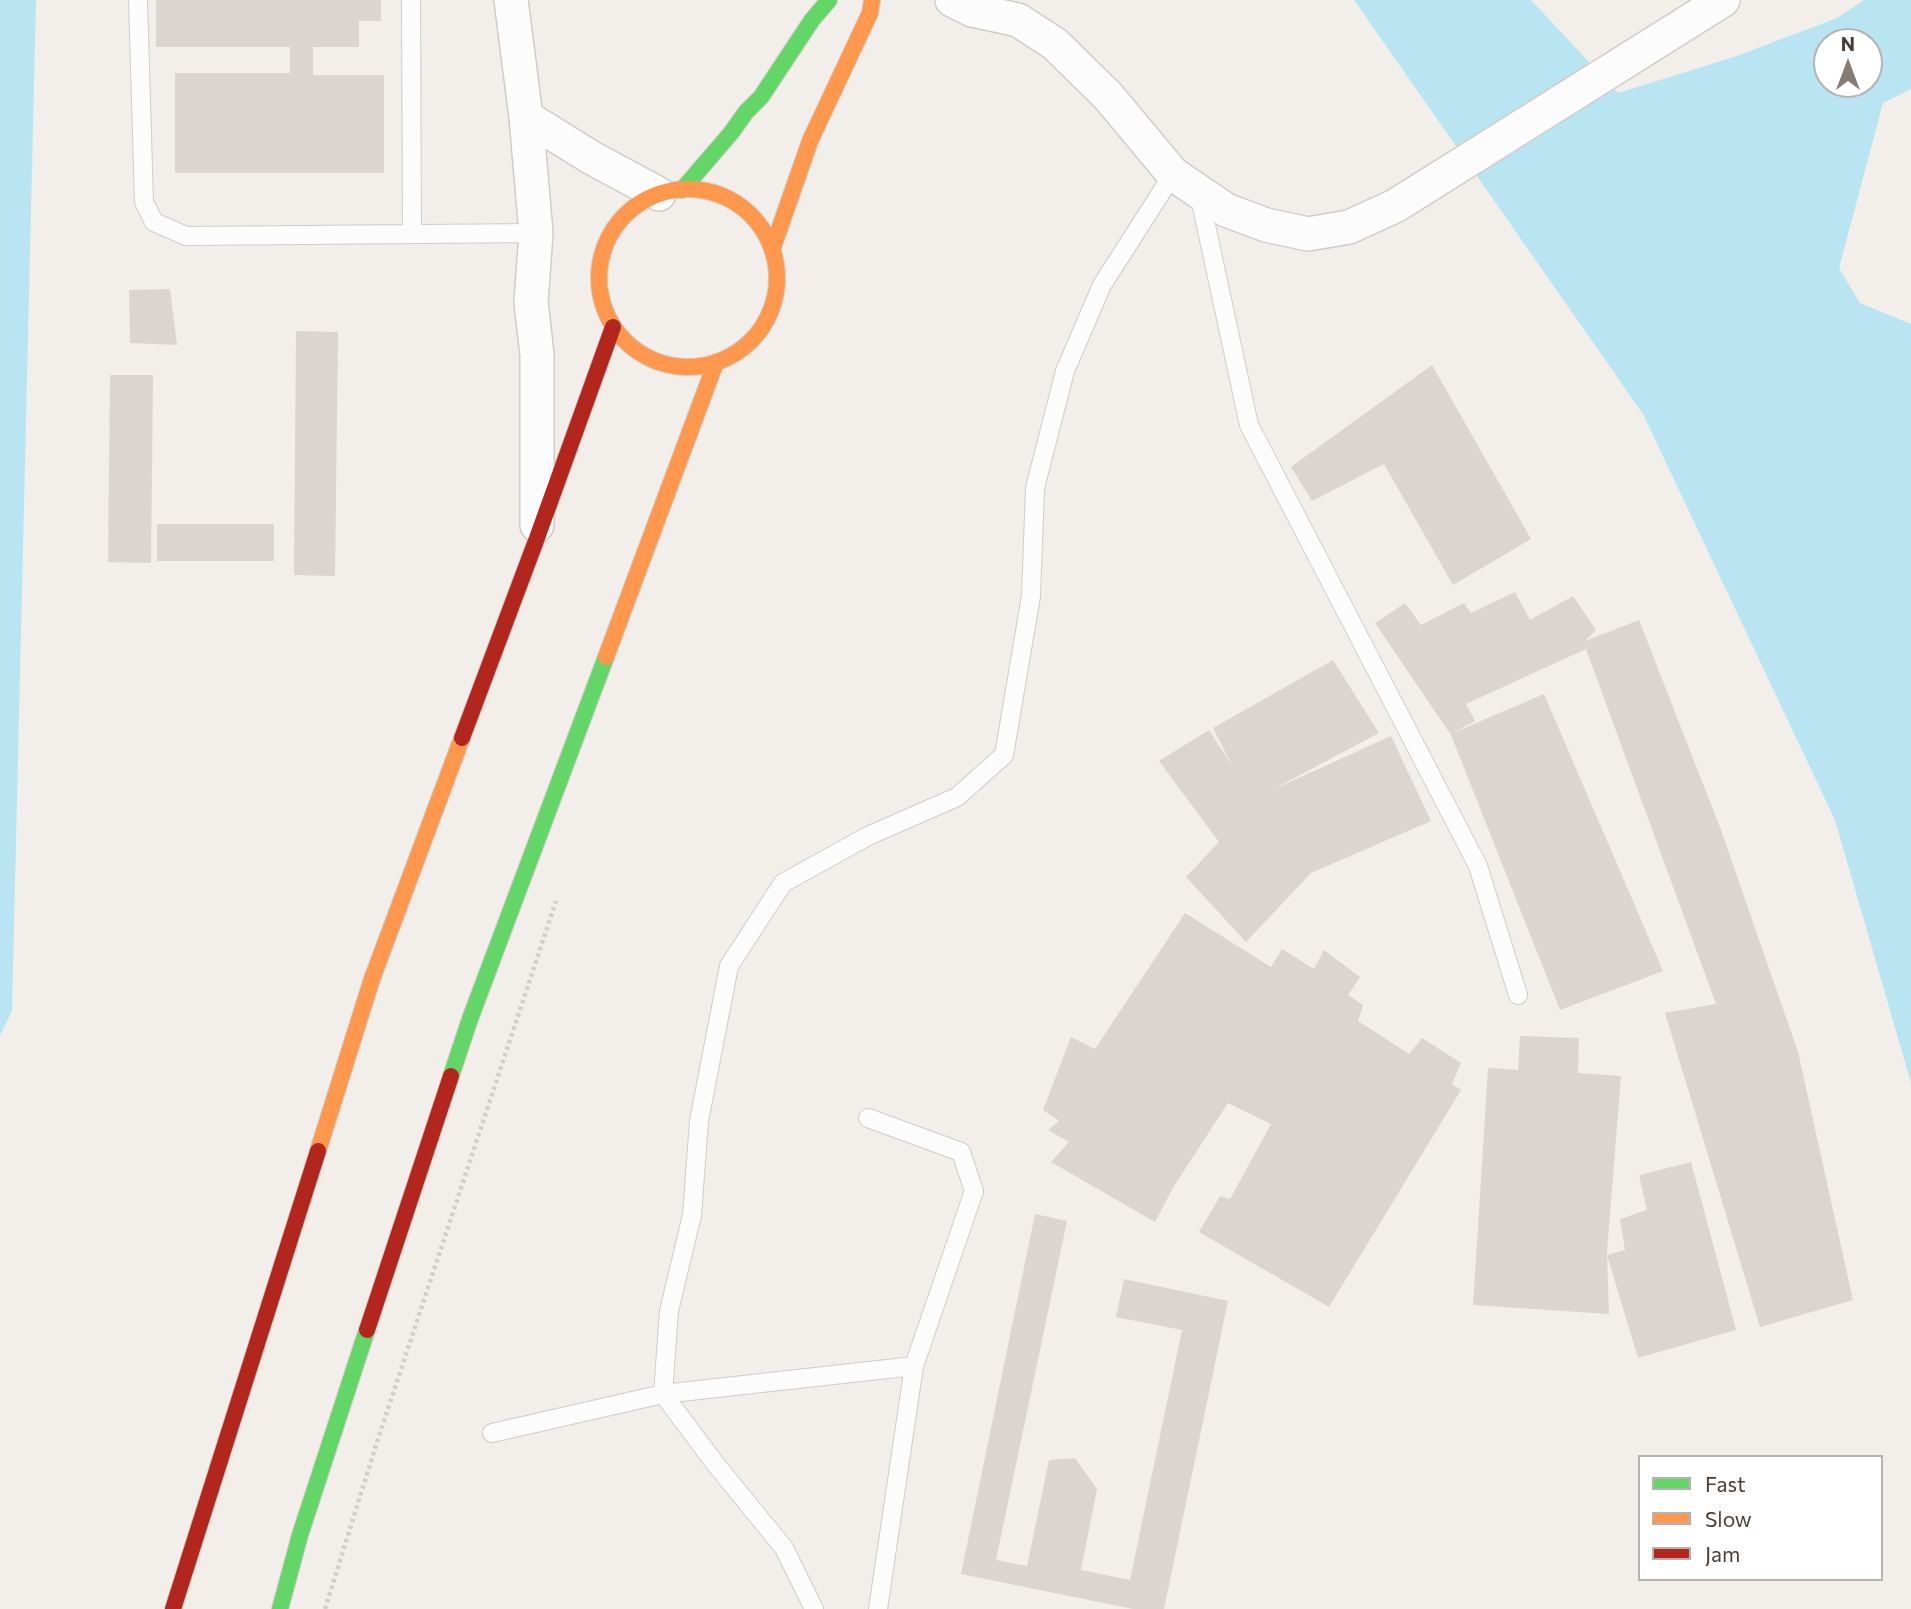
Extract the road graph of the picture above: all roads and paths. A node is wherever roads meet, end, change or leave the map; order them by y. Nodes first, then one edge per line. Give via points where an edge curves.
1 (138, 0) edge
2 (411, 0) edge
3 (511, 0) edge
4 (829, 0) edge
5 (872, 0) edge
6 (952, 0) edge
7 (1723, 0) edge
8 (526, 117) junction
9 (1185, 181) junction
10 (670, 192) junction
11 (536, 233) junction
12 (412, 234) junction
13 (772, 250) junction
14 (613, 327) junction
15 (716, 362) junction
16 (537, 538) junction
17 (559, 893) dead end
18 (1518, 995) dead end
19 (868, 1118) dead end
20 (914, 1366) junction
21 (663, 1394) junction
22 (492, 1433) dead end
23 (173, 1609) edge
24 (280, 1609) edge
25 (325, 1609) edge
26 (814, 1609) edge
27 (878, 1609) edge

1 - 12 lane via 144,202 154,222 186,236
2 - 12 lane
3 - 8 street
4 - 10 street via 732,133
5 - 13 street via 810,141
6 - 9 street via 1018,20 1055,44
7 - 9 street via 1452,172 1349,227 1308,234 1266,225 1226,210
8 - 10 street via 592,158
8 - 11 street
9 - 18 lane via 1248,425 1478,866
9 - 21 lane via 1102,285 1065,371 1035,488 1031,596 1004,755 957,797 868,836 783,883 729,966 699,1121 692,1215 669,1311
10 - 13 street via 705,192 727,199 747,212
10 - 14 street via 638,205 608,239 598,284
11 - 12 lane
11 - 16 street via 531,302 537,355
13 - 15 street via 777,273 768,318 746,345
14 - 15 street via 628,345 670,366
14 - 16 street
15 - 24 street via 470,1019 328,1447
16 - 23 street via 372,979
17 - 25 path
19 - 20 lane via 961,1152 974,1191
20 - 21 lane
20 - 27 lane
21 - 22 lane
21 - 26 lane via 784,1548

